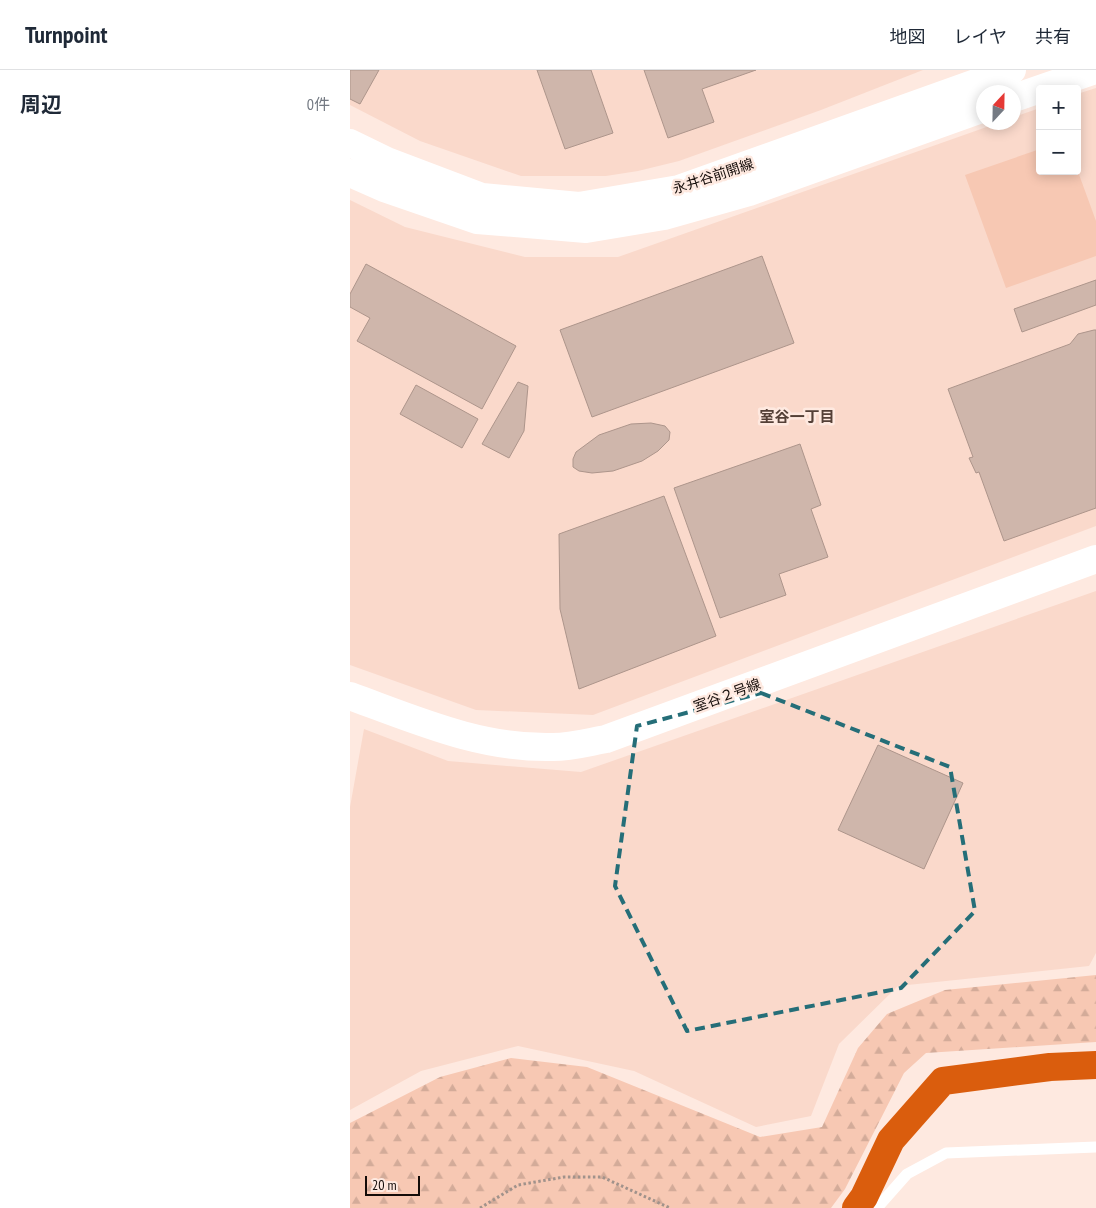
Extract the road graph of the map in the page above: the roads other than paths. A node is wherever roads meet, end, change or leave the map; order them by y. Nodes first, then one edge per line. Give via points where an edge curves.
1 (1012, 70) edge
2 (1095, 70) edge
3 (1021, 96) edge
4 (976, 111) edge
5 (350, 143) edge
6 (350, 173) edge
7 (1096, 559) edge
8 (350, 696) edge
9 (1096, 1065) edge
10 (1096, 1148) edge
11 (856, 1208) edge
12 (877, 1208) edge

1 - 5 street, 永井谷前開線 via 679,189 579,206 482,197 387,162
2 - 3 street
4 - 6 street, 永井谷前開線 via 749,192 664,216 586,229 477,220
7 - 8 street, 室谷２号線 via 606,739 554,748 498,744 442,731
9 - 11 highway via 1050,1067 943,1081 891,1140
10 - 12 lane via 946,1153 906,1174

